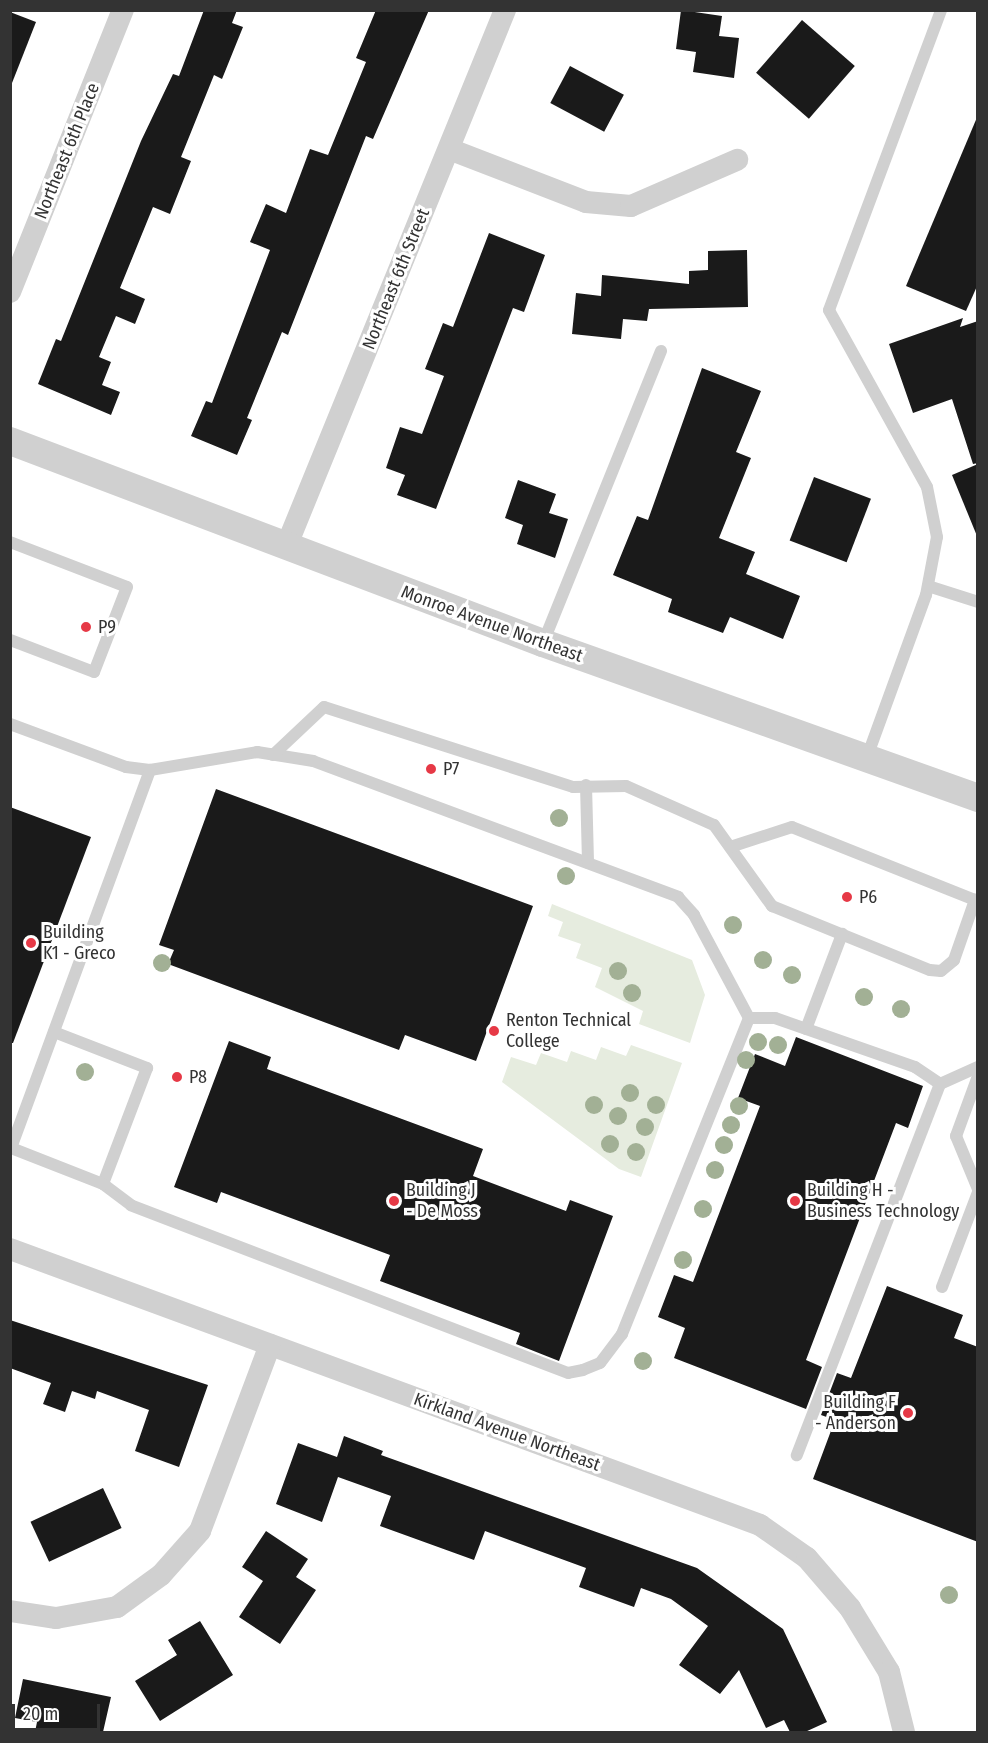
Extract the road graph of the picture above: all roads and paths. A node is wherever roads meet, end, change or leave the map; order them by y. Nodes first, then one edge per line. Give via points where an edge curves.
1 (123, 10) edge
2 (505, 10) edge
3 (941, 10) edge
4 (449, 149) junction
5 (737, 160) dead end
6 (10, 292) edge
7 (661, 351) dead end
8 (10, 441) edge
9 (10, 542) edge
10 (286, 547) junction
11 (928, 586) junction
12 (978, 602) edge
13 (10, 640) edge
14 (543, 644) junction
15 (10, 724) edge
16 (273, 755) junction
17 (867, 757) junction
18 (150, 770) junction
19 (586, 785) junction
20 (978, 798) edge
21 (730, 847) junction
22 (588, 863) junction
23 (842, 934) junction
24 (749, 1018) junction
25 (806, 1029) junction
26 (54, 1032) junction
27 (978, 1067) edge
28 (978, 1076) edge
29 (940, 1084) junction
30 (103, 1184) junction
31 (978, 1191) edge
32 (10, 1249) edge
33 (942, 1287) dead end
34 (270, 1345) junction
35 (797, 1455) dead end
36 (10, 1611) edge
37 (904, 1732) edge

1 - 6 street, Northeast 6th Place
2 - 4 street, Northeast 6th Street
3 - 11 lane via 829,310 927,487 937,537
4 - 5 street via 586,202 631,206
4 - 10 street, Northeast 6th Street
7 - 14 lane
8 - 10 street, Monroe Avenue Northeast
9 - 13 lane via 127,587 94,672
10 - 14 street, Monroe Avenue Northeast
11 - 12 lane
11 - 17 lane
14 - 17 street, Monroe Avenue Northeast
15 - 18 lane via 126,767
16 - 18 lane via 257,752
16 - 19 lane via 324,707 573,787
16 - 22 lane via 313,760
17 - 20 street, Monroe Avenue Northeast
18 - 26 lane
19 - 21 lane via 626,786 714,825
19 - 22 lane
21 - 23 lane via 772,906
21 - 23 lane via 792,827 975,900 954,960 941,971
22 - 24 lane via 678,897 694,915
23 - 25 lane
24 - 25 lane via 775,1018
24 - 30 lane via 622,1334 600,1363 583,1370 568,1373 131,1205
25 - 29 lane via 915,1067
26 - 30 lane via 11,1148
26 - 30 lane via 147,1068
27 - 29 lane
28 - 31 lane via 956,1136
29 - 35 lane
31 - 33 lane
32 - 34 street, Kirkland Avenue Northeast
34 - 36 street via 200,1531 161,1575 117,1606 56,1618
34 - 37 street, Kirkland Avenue Northeast via 760,1525 807,1558 850,1608 888,1672

